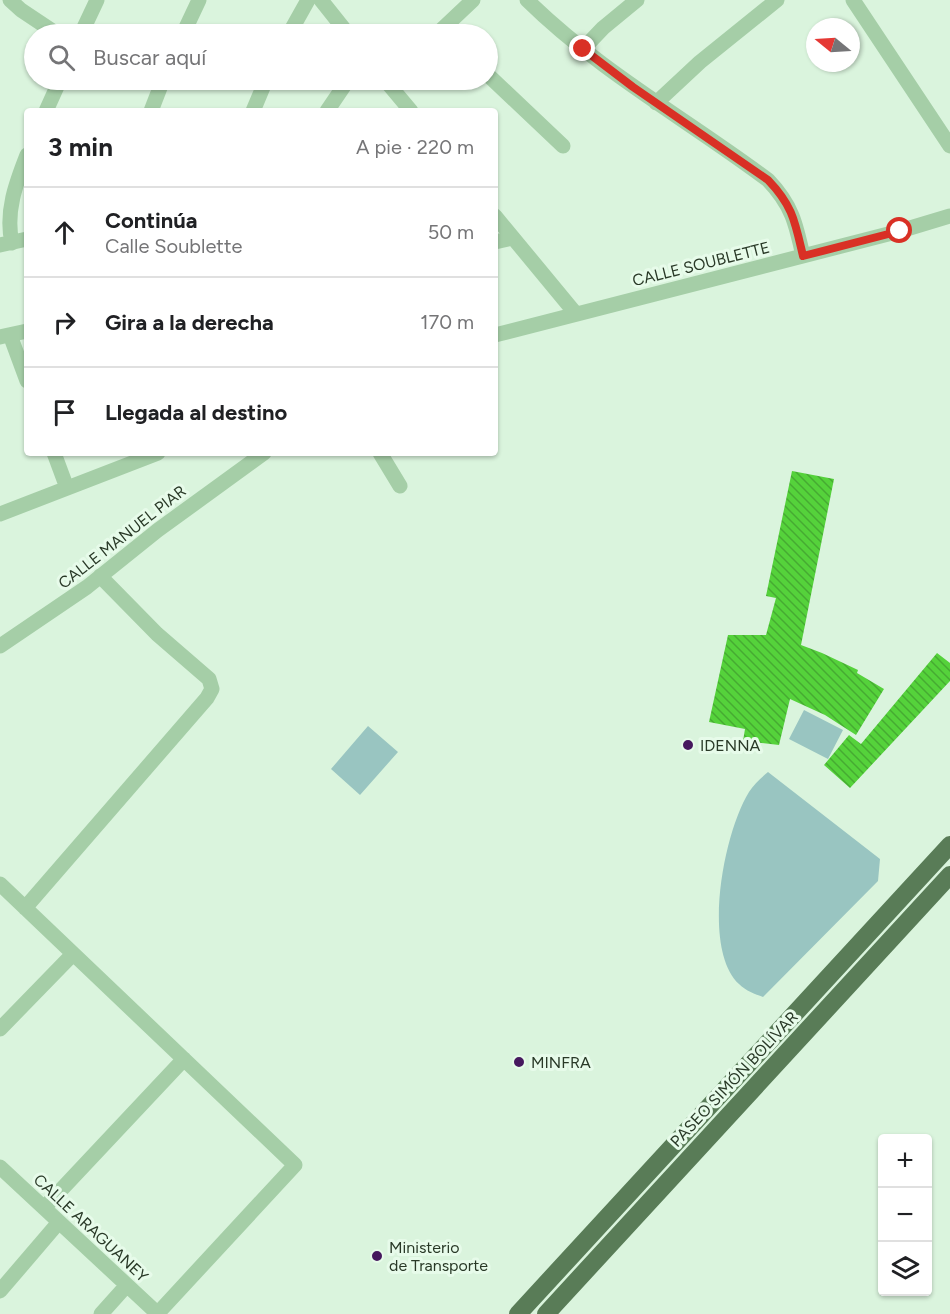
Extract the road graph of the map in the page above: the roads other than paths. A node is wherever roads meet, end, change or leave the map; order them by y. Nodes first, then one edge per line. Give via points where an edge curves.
1 (10, 0) edge
2 (97, 0) edge
3 (199, 0) edge
4 (308, 0) edge
5 (473, 0) edge
6 (527, 0) edge
7 (637, 0) edge
8 (777, 0) edge
9 (853, 0) edge
10 (326, 2) edge
11 (42, 24) edge
12 (86, 24) edge
13 (188, 24) edge
14 (295, 24) edge
15 (341, 24) edge
16 (448, 24) edge
17 (583, 49) junction
18 (498, 84) edge
19 (55, 90) edge
20 (158, 90) edge
21 (262, 90) edge
22 (341, 90) edge
23 (395, 90) edge
24 (656, 103) junction
25 (47, 108) edge
26 (152, 108) edge
27 (254, 108) edge
28 (329, 108) edge
29 (409, 108) edge
30 (563, 146) dead end
31 (950, 146) edge
32 (24, 165) edge
33 (950, 216) edge
34 (498, 220) edge
35 (512, 238) junction
36 (24, 240) edge
37 (498, 241) edge
38 (6, 244) edge
39 (803, 256) junction
40 (576, 314) junction
41 (24, 332) edge
42 (498, 333) edge
43 (5, 336) edge
44 (24, 375) edge
45 (55, 456) edge
46 (147, 456) edge
47 (260, 456) edge
48 (382, 456) edge
49 (400, 486) dead end
50 (67, 488) junction
51 (0, 514) edge
52 (100, 576) junction
53 (0, 646) edge
54 (950, 844) edge
55 (950, 875) edge
56 (921, 876) junction
57 (0, 884) edge
58 (936, 890) junction
59 (25, 908) junction
60 (73, 954) junction
61 (0, 1029) edge
62 (184, 1059) junction
63 (0, 1167) edge
64 (44, 1208) junction
65 (59, 1222) junction
66 (127, 1285) junction
67 (0, 1291) edge
68 (538, 1292) junction
69 (550, 1310) edge
70 (101, 1314) edge
71 (158, 1314) edge
72 (518, 1314) edge

1 - 11 street
2 - 12 street
3 - 13 street
4 - 14 street
5 - 16 street
6 - 17 street
7 - 17 street
8 - 24 street
9 - 31 street
10 - 15 street
17 - 24 street
18 - 30 street
19 - 25 street
20 - 26 street
21 - 27 street
22 - 28 street
23 - 29 street
24 - 39 street via 776,188 789,208
32 - 38 street via 10,210
33 - 39 street, CALLE SOUBLETTE
34 - 35 street
35 - 37 street
35 - 40 street
36 - 38 street
39 - 40 street, CALLE SOUBLETTE
40 - 42 street, CALLE SOUBLETTE
41 - 43 street
43 - 44 street
45 - 50 street
46 - 50 street
47 - 52 street, CALLE MANUEL PIAR
48 - 49 street
50 - 51 street
52 - 53 street, CALLE MANUEL PIAR
52 - 59 street via 209,679 212,689
54 - 56 main road, PASEO SIMÓN BOLÍVAR
55 - 58 main road, PASEO SIMÓN BOLÍVAR
56 - 58 main road
56 - 68 main road, PASEO SIMÓN BOLÍVAR
57 - 59 street
58 - 69 main road, PASEO SIMÓN BOLÍVAR
59 - 60 street
60 - 61 street
60 - 62 street
62 - 64 street
62 - 71 street via 295,1165
63 - 64 street, CALLE ARAGUANEY
64 - 65 street, CALLE ARAGUANEY
65 - 66 street, CALLE ARAGUANEY
65 - 67 street
66 - 70 street
66 - 71 street, CALLE ARAGUANEY
68 - 69 main road
68 - 72 main road, PASEO SIMÓN BOLÍVAR

